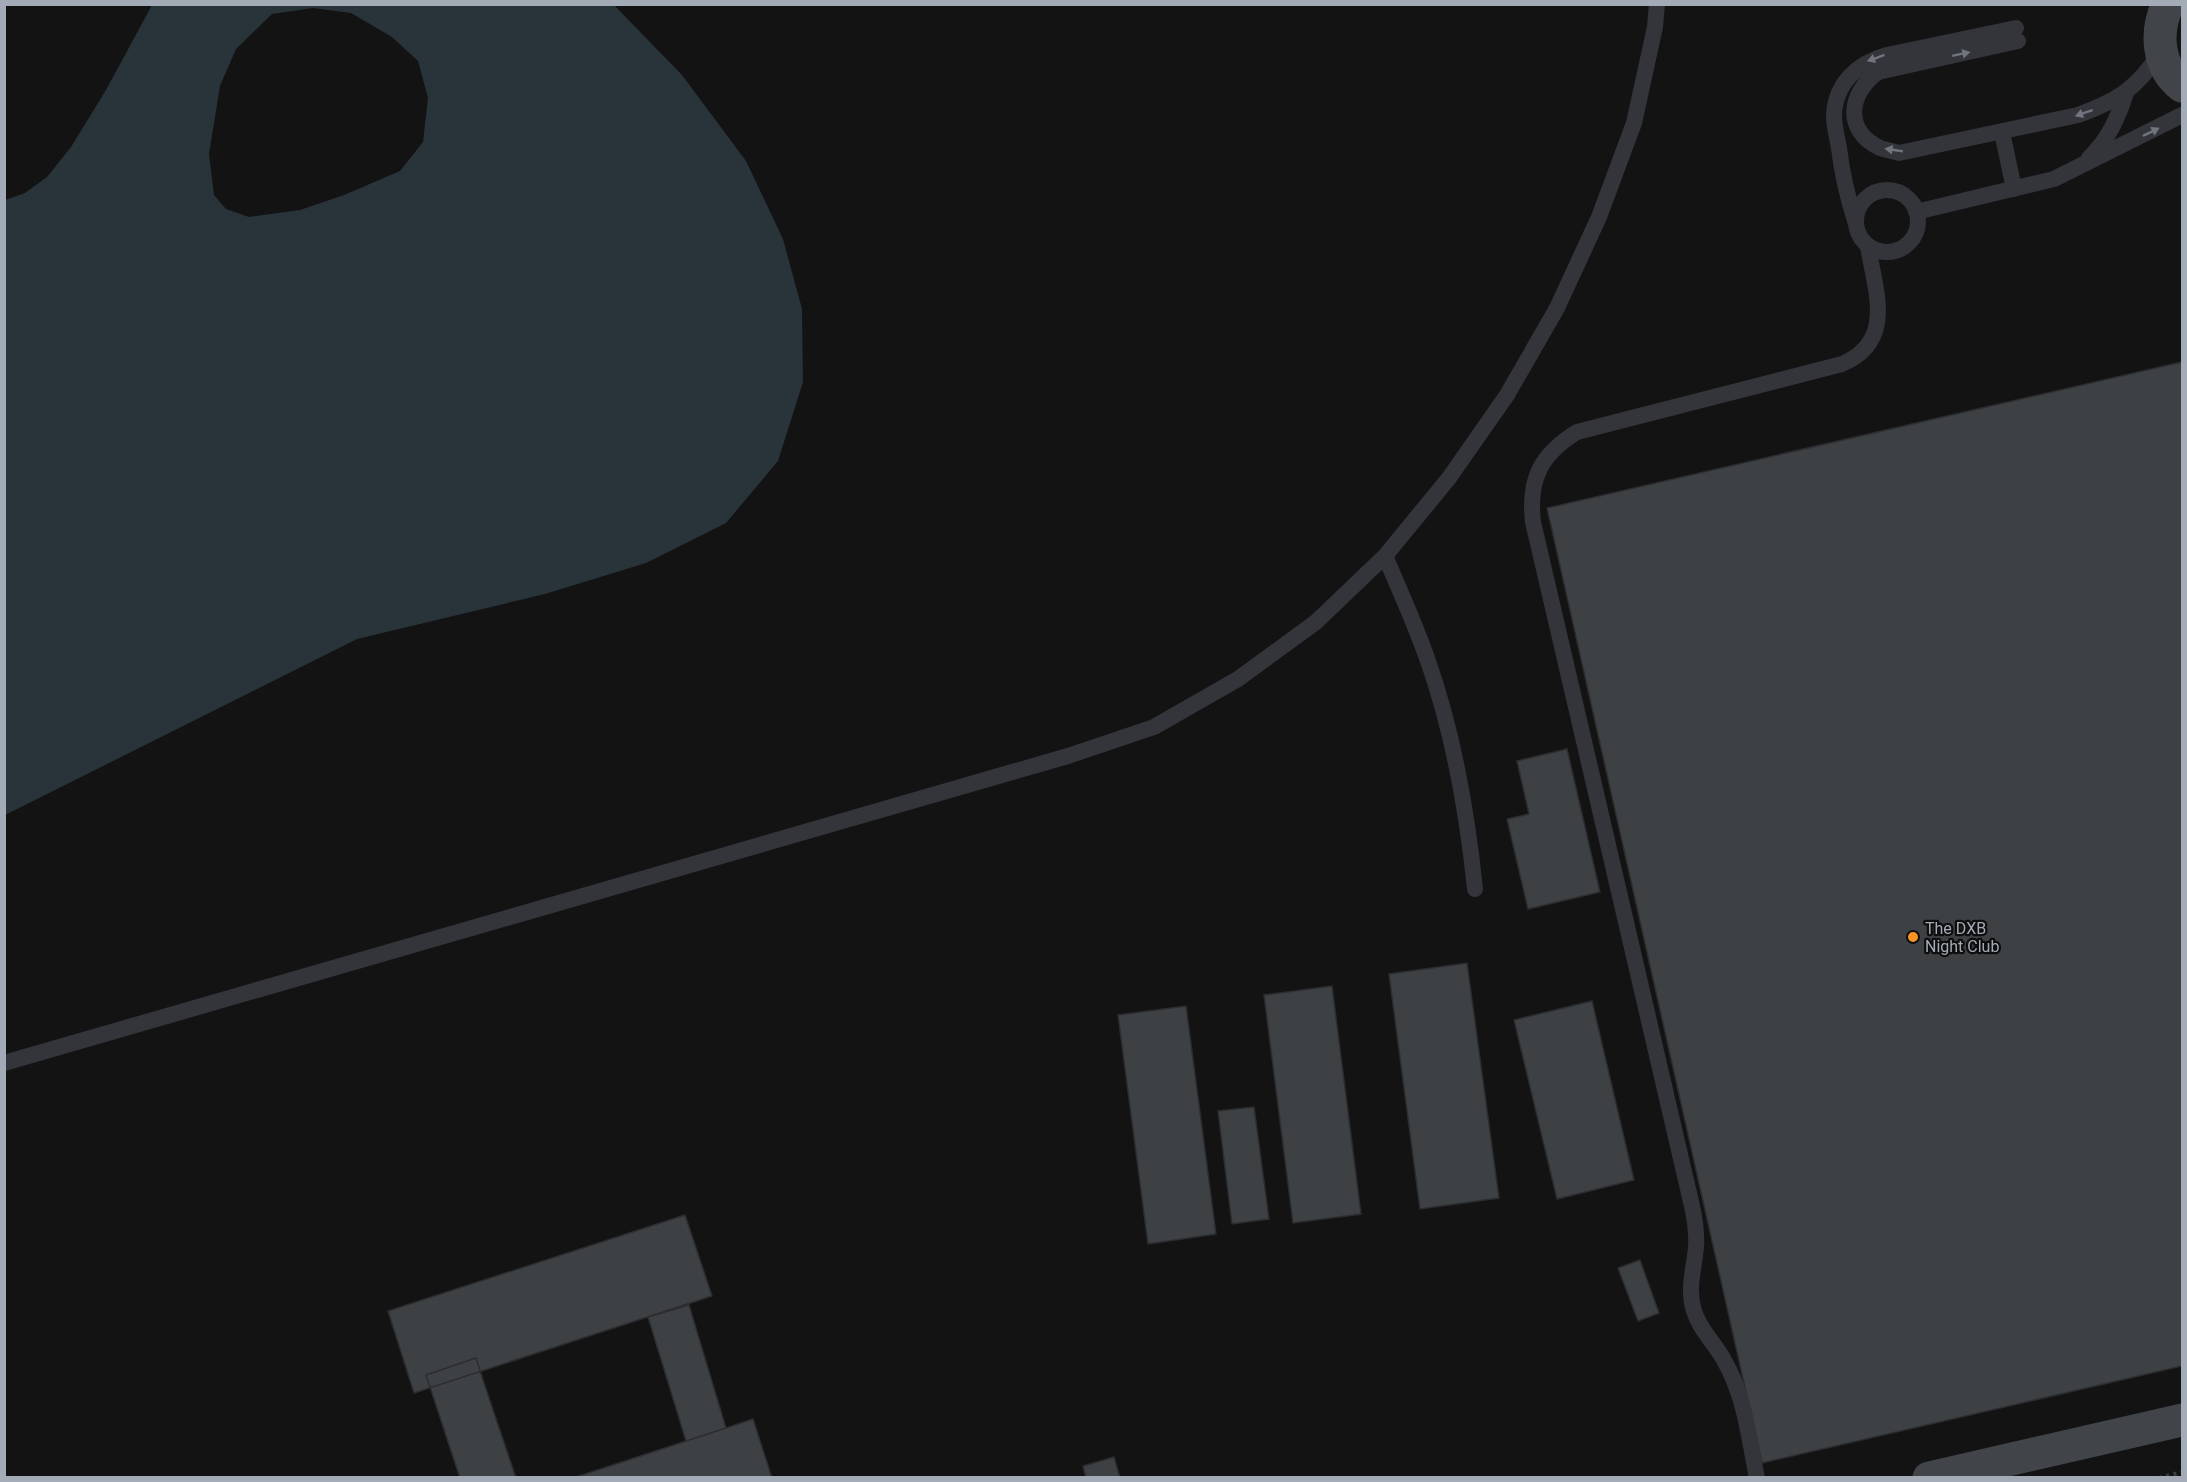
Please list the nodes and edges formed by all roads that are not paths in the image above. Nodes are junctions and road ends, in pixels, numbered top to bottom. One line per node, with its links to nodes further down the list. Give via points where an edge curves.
1 (1657, 4): 13 (lane, via 1634,123 1599,217 1557,308 1507,395 1449,478)
2 (2168, 4): 3 (street, via 2159,34)
3 (2161, 52): 4 (street); 5 (lane)
4 (2182, 86)
5 (2126, 93): 7 (lane, one-way to 7, via 2078,115); 8 (lane, via 2110,132)
6 (2182, 116): 8 (lane, one-way to 6)
7 (2002, 132): 9 (lane); 11 (lane, one-way to 11, via 1899,153 1881,148 1865,137 1854,107 1866,80 1878,72 2017,34 1870,60 1844,83 1834,116 1846,192)
8 (2082, 164): 9 (lane, via 2054,179)
9 (2014, 189): 10 (lane)
10 (1916, 212): 11 (lane, via 1905,196 1887,190 1864,200 1857,211); 12 (lane, via 1913,237 1904,247 1892,252)
11 (1856, 224): 12 (lane, via 1859,236)
12 (1868, 246): 17 (lane, via 1878,324 1866,350 1842,364 1577,432 1559,443 1545,459 1535,478 1531,500 1696,1226 1690,1296 1701,1327 1725,1361 1735,1384)
13 (1385, 556): 14 (lane, via 1428,661 1445,716 1469,830); 15 (lane, via 1316,622 1238,679 1154,727 1068,756)
14 (1475, 889)
15 (4, 1064)
16 (2182, 1420): 18 (street)
17 (1757, 1478)
18 (1929, 1478)

